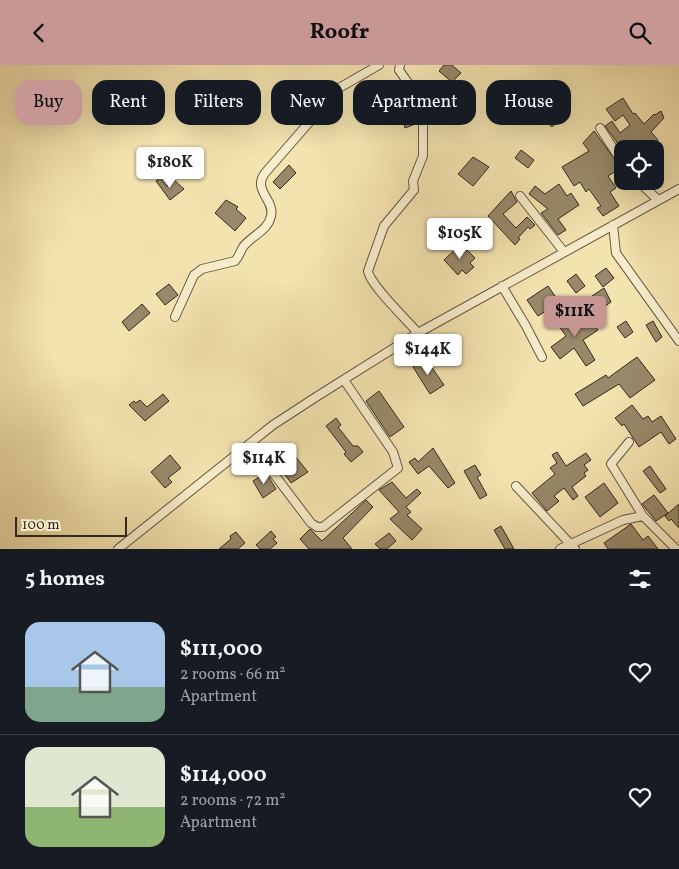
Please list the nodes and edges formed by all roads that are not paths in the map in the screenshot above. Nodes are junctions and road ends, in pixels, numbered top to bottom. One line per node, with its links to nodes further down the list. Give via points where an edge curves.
1 (379, 65): 12 (street, via 339,88 265,173 260,182 261,190 269,201 270,221 243,247 235,261 202,269 194,275)
2 (400, 65): 13 (street, via 399,70 423,103 422,156 413,181 414,190 384,226 368,271 376,289)
3 (600, 128): 4 (street)
4 (614, 150)
5 (679, 189): 8 (street)
6 (648, 190): 8 (street)
7 (520, 196): 10 (street)
8 (657, 199): 9 (street)
9 (613, 225): 10 (street); 14 (street, via 616,253)
10 (564, 252): 11 (street)
11 (502, 286): 13 (street); 15 (street)
12 (175, 317)
13 (418, 333): 16 (street)
14 (679, 341)
15 (542, 357)
16 (344, 379): 18 (street); 18 (street, via 394,452 398,467 323,527 311,523)
17 (629, 442): 20 (street, via 611,464)
18 (251, 444): 21 (street)
19 (516, 486): 22 (street)
20 (643, 516): 22 (street, via 623,520); 25 (street)
21 (128, 545): 23 (street)
22 (573, 546): 24 (street)
23 (118, 549)
24 (560, 549)
25 (676, 549)

